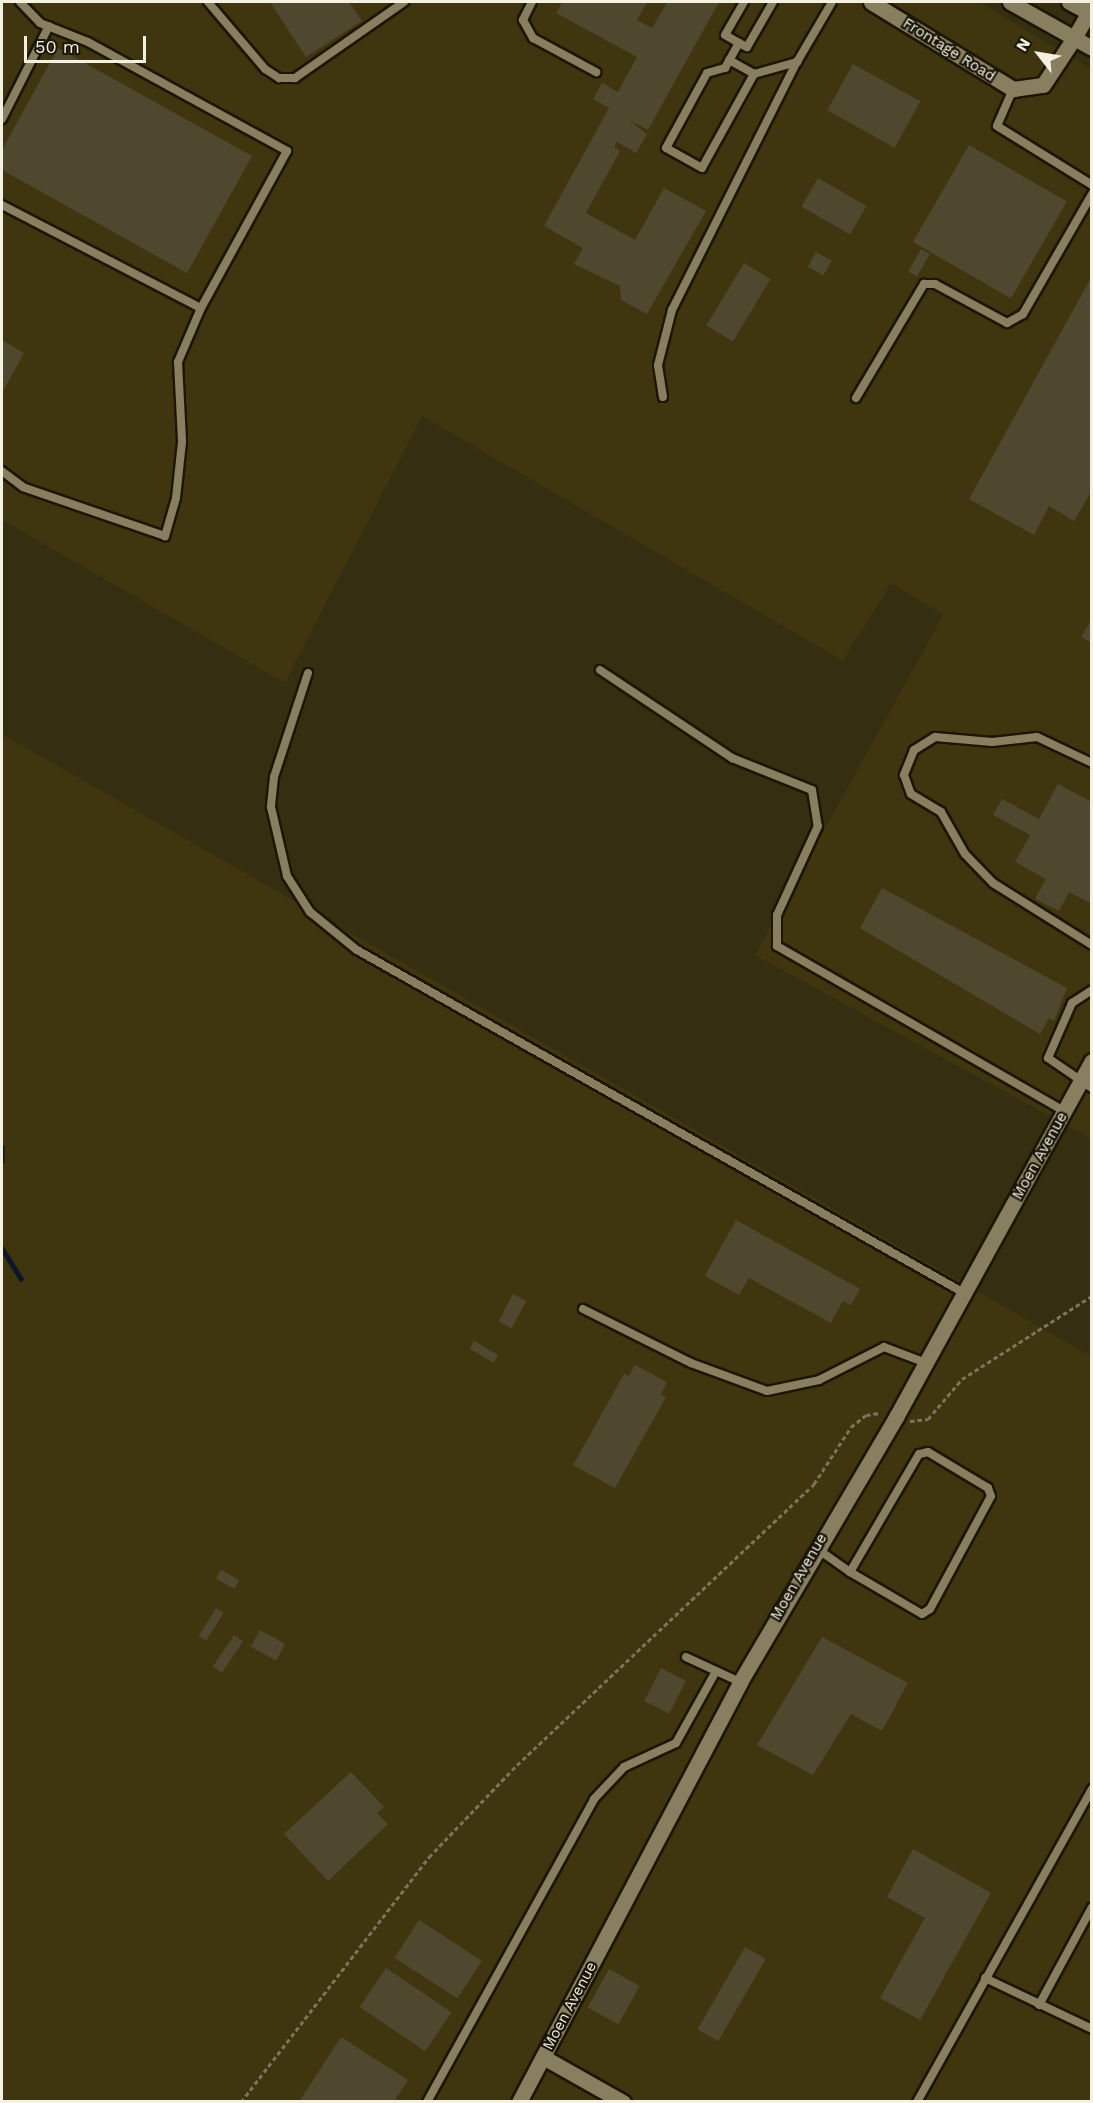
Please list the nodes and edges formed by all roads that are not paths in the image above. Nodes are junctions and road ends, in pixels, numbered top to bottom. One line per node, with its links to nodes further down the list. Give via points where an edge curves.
1 (20, 2): 12 (lane)
2 (208, 2): 3 (lane, via 265,69 279,78 295,78)
3 (404, 2)
4 (532, 2): 18 (lane, via 523,20 533,38)
5 (744, 2): 14 (lane, via 725,36)
6 (773, 2): 14 (lane, via 747,47)
7 (832, 2): 17 (lane)
8 (871, 2): 20 (street, Frontage Road)
9 (1010, 2): 13 (street)
10 (1069, 2): 11 (street)
11 (1090, 11): 13 (street, Frontage Road)
12 (49, 26): 21 (lane); 25 (lane, via 88,42 287,151)
13 (1074, 38): 15 (street); 20 (street, Frontage Road, via 1043,85)
14 (739, 43): 16 (lane)
15 (1092, 48)
16 (729, 60): 19 (lane); 19 (lane, via 725,68 707,73 666,148 702,168)
17 (797, 62): 19 (lane); 26 (lane, via 672,310 658,365)
18 (596, 72)
19 (754, 74)
20 (1013, 89): 22 (lane, via 997,126)
21 (2, 119)
22 (1092, 185)
23 (1092, 194): 27 (lane, via 1023,314 1007,323 935,284 924,284)
24 (2, 206): 25 (lane)
25 (201, 308): 28 (lane, via 178,362 182,442 176,498 165,536 23,487)
26 (663, 397)
27 (856, 398)
28 (2, 471)
29 (600, 670): 36 (lane, via 732,758 813,790 818,825 777,915 777,946)
30 (308, 673): 37 (lane, via 274,777 271,807 287,876 310,912 357,951)
31 (1092, 763): 32 (lane, via 1037,737 992,742 935,737 914,750 904,776 911,794 941,812 965,854 993,883)
32 (1092, 945)
33 (1092, 990): 35 (lane, via 1072,1003 1048,1058)
34 (1092, 1060): 35 (street, Moen Avenue)
35 (1086, 1085): 36 (street, Moen Avenue)
36 (1064, 1111): 37 (street, Moen Avenue)
37 (964, 1293): 39 (street, Moen Avenue)
38 (583, 1309): 39 (lane, via 691,1363 767,1391 819,1380 884,1347)
39 (926, 1363): 40 (street, Moen Avenue)
40 (815, 1547): 41 (lane); 44 (street, Moen Avenue)
41 (850, 1572): 41 (lane, via 922,1614 930,1609 991,1496 988,1488 928,1452 919,1454)
42 (686, 1657): 43 (lane)
43 (716, 1671): 44 (lane); 51 (lane, via 676,1743 624,1767 594,1799)
44 (740, 1682): 50 (street, Moen Avenue)
45 (1092, 1789): 47 (lane)
46 (1092, 1908): 48 (lane)
47 (985, 1978): 48 (lane); 54 (lane)
48 (1039, 2005): 49 (lane)
49 (1092, 2029)
50 (543, 2057): 52 (street, Moen Avenue); 53 (street)
51 (427, 2102)
52 (519, 2102)
53 (623, 2102)
54 (917, 2102)

